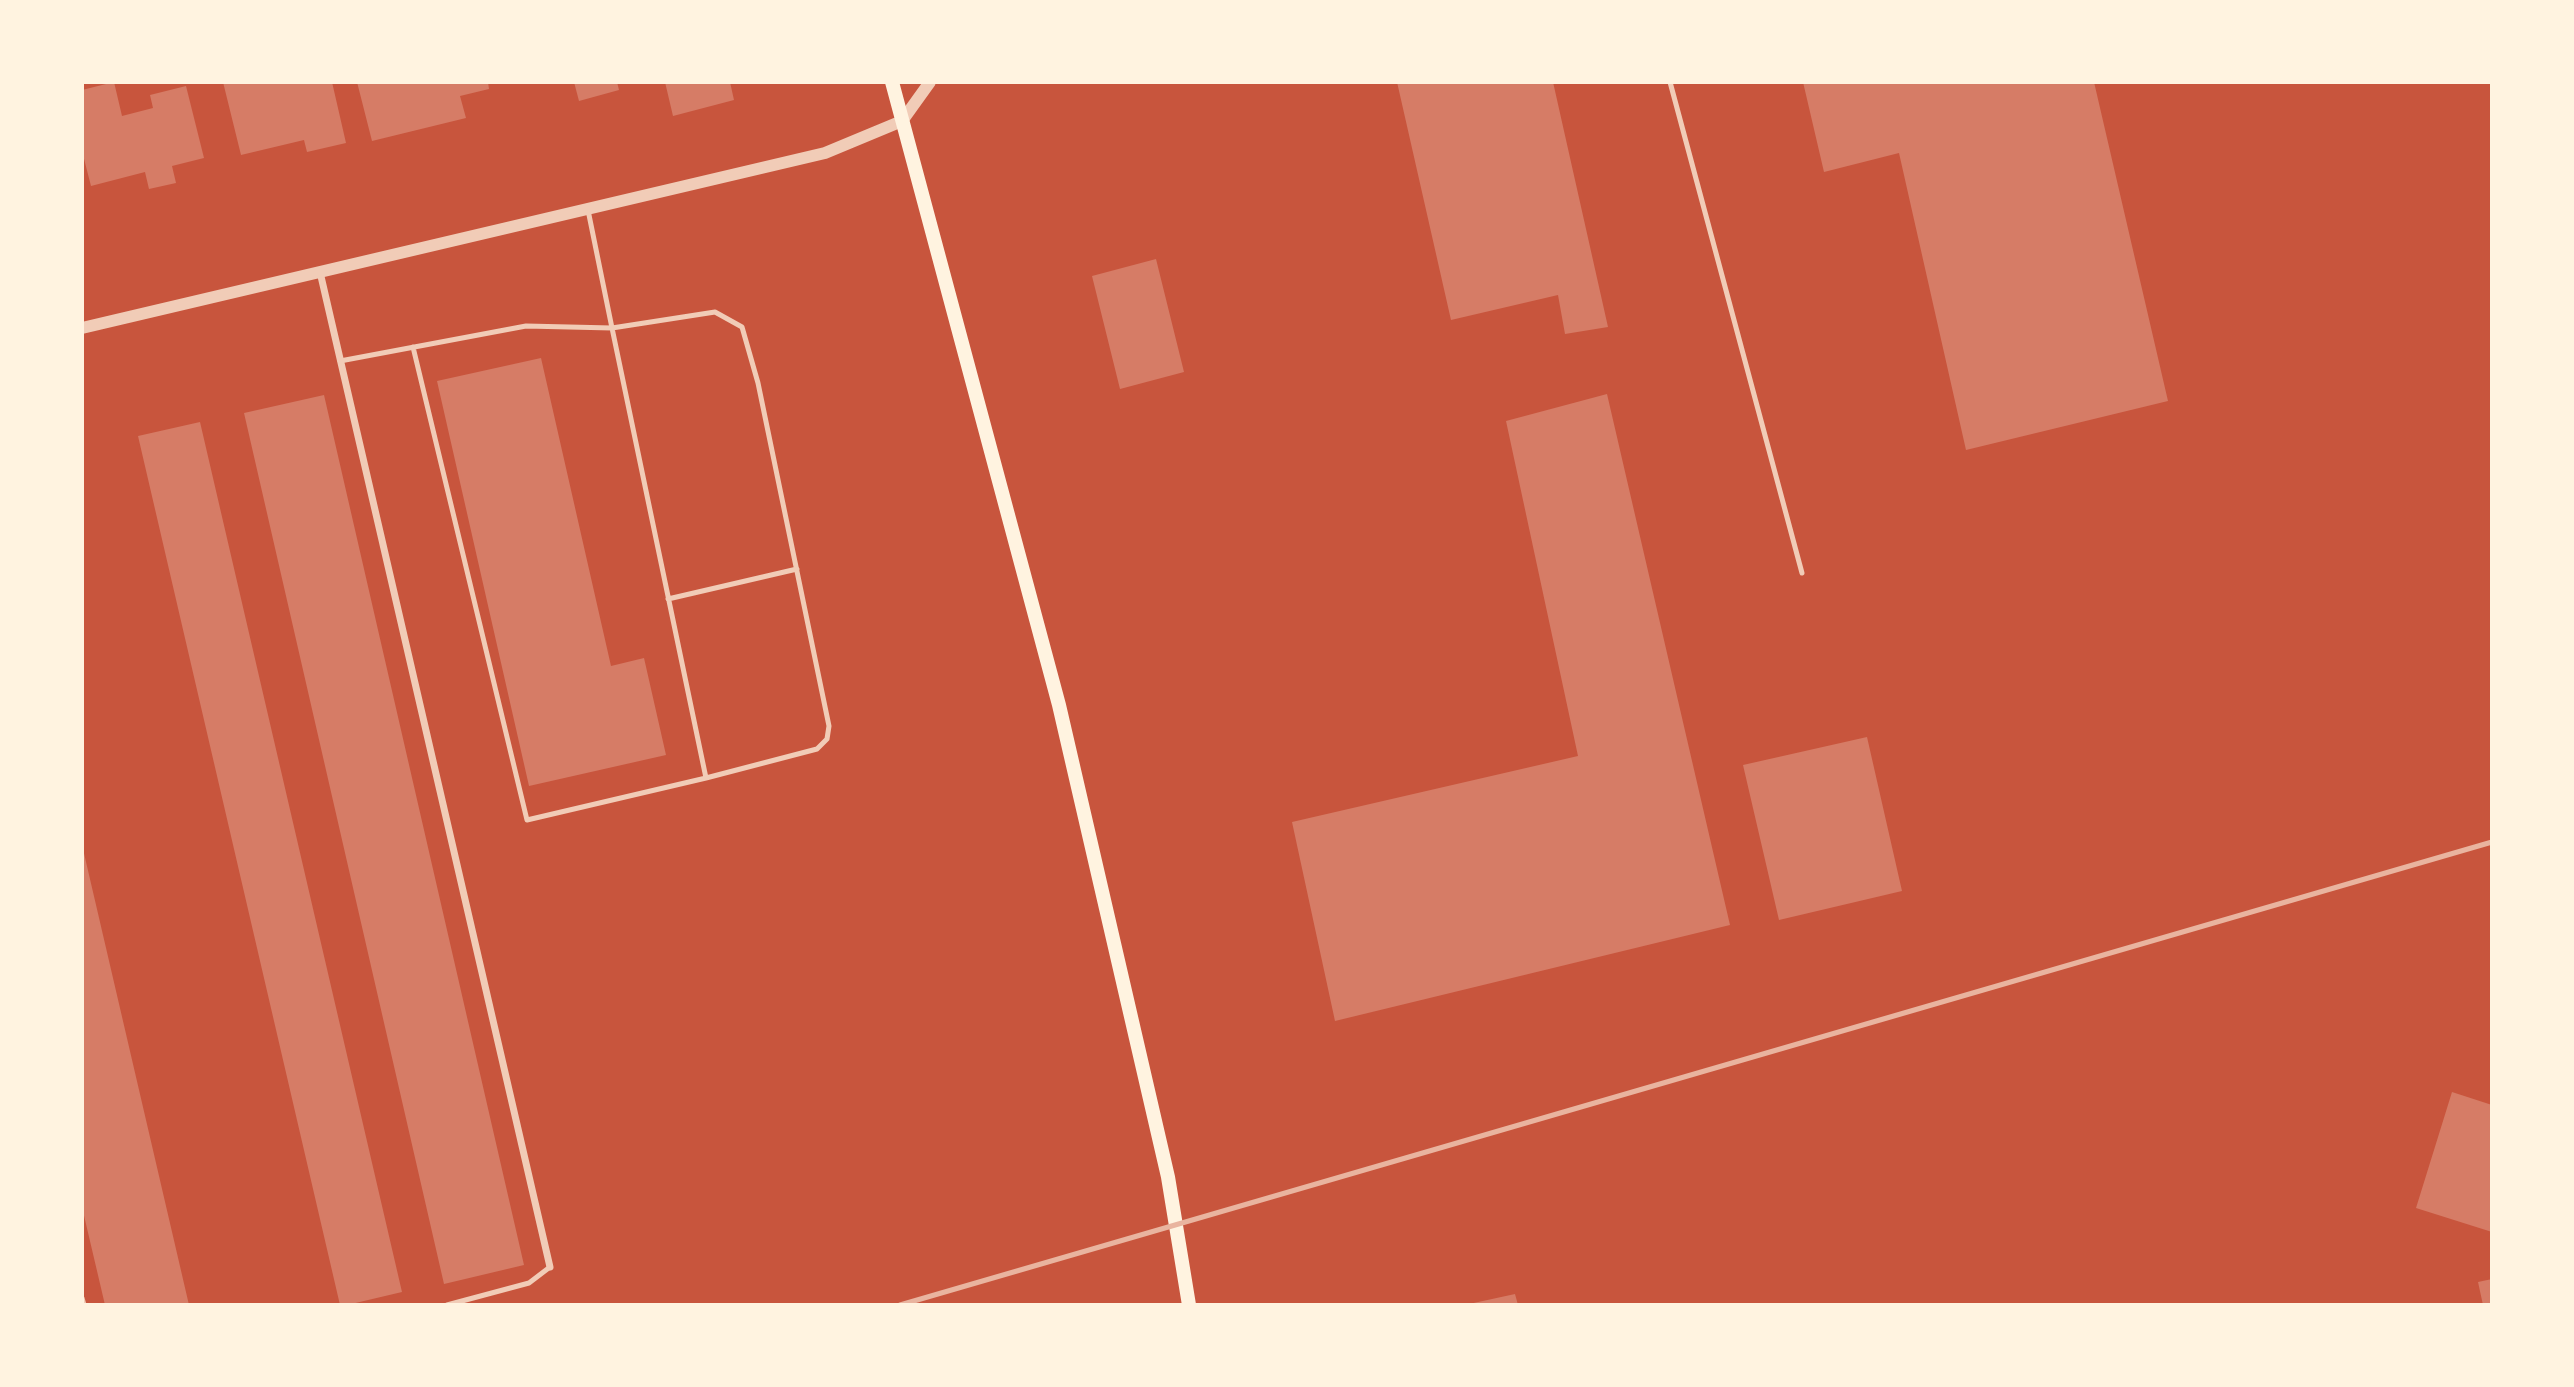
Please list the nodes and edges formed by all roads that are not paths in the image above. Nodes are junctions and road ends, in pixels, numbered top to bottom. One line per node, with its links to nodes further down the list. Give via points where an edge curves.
1 (892, 82): 4 (main road)
2 (930, 82): 4 (street)
3 (1670, 82): 12 (lane)
4 (902, 121): 5 (street, via 825,153); 19 (main road, via 1059,705 1168,1177)
5 (588, 209): 6 (street); 8 (lane)
6 (320, 272): 7 (street); 10 (street)
7 (82, 328)
8 (612, 328): 9 (lane, via 526,327); 11 (lane, via 715,312 742,327); 13 (lane)
9 (412, 347): 10 (lane); 14 (lane, via 527,820)
10 (340, 361): 15 (street)
11 (797, 569): 13 (lane); 14 (lane, via 829,726 827,739 817,749)
12 (1802, 573)
13 (668, 599): 14 (lane)
14 (706, 778)
15 (550, 1267): 18 (lane, via 529,1283)
16 (82, 1298): 17 (lane)
17 (84, 1305)
18 (447, 1305)
19 (1189, 1305)

